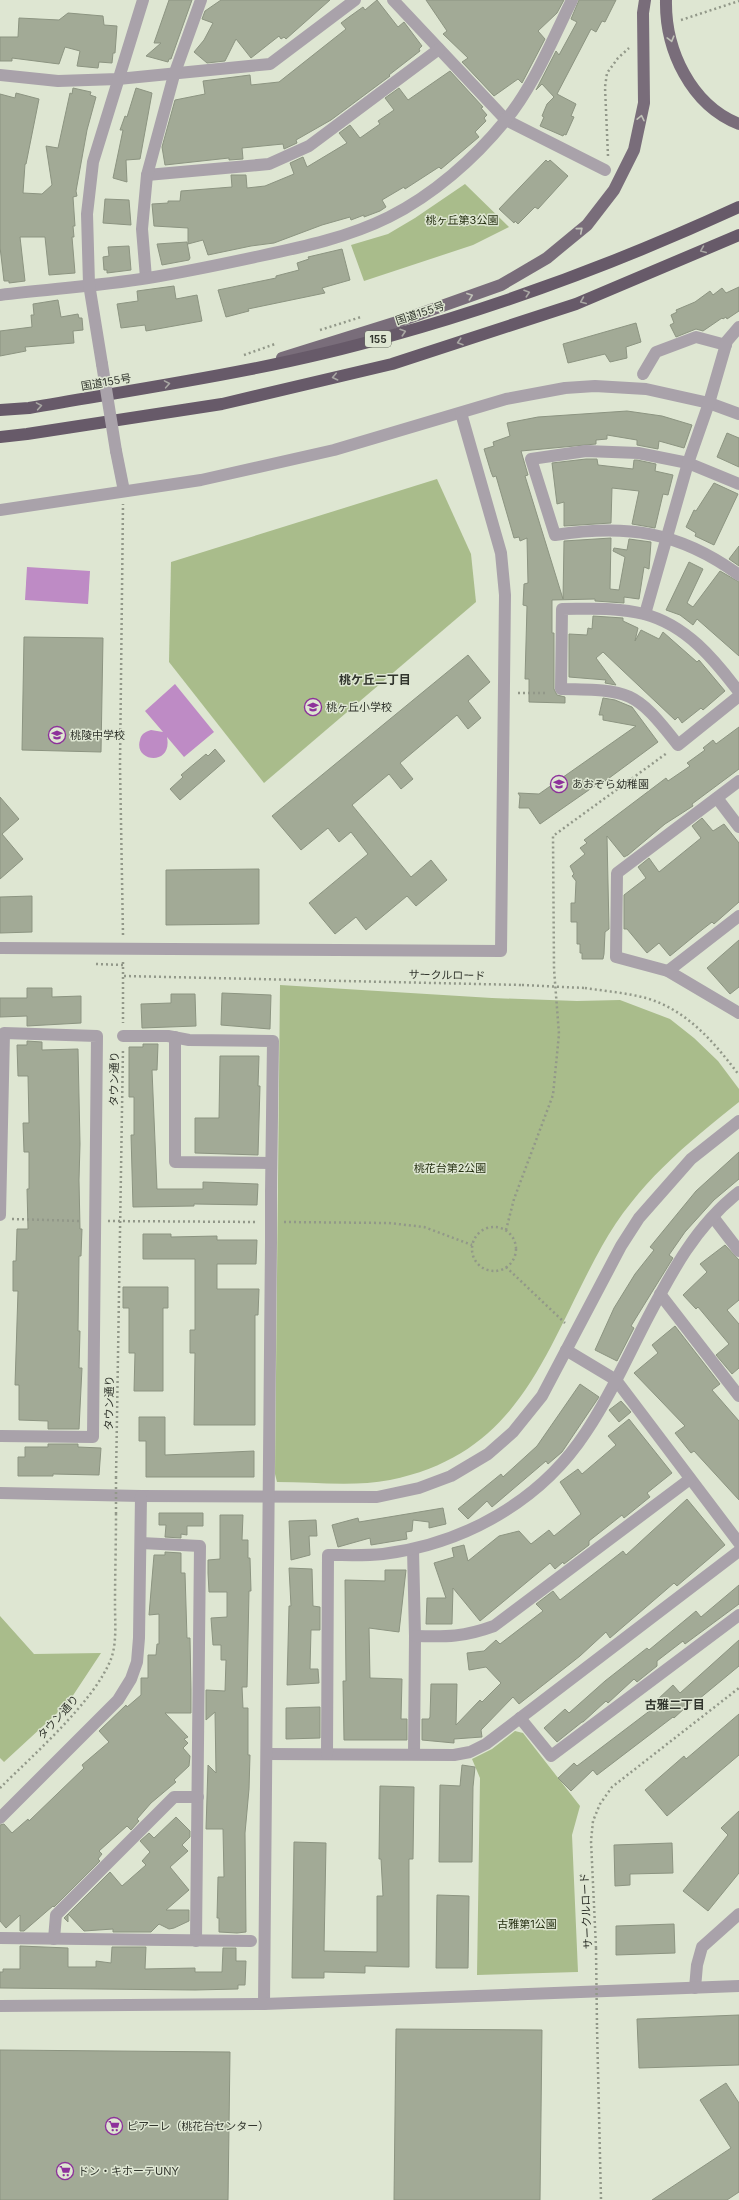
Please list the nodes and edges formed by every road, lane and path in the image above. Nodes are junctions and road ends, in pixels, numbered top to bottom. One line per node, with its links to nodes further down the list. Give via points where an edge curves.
1 (143, 0): 14 (street)
2 (201, 0): 13 (street)
3 (355, 0): 13 (street, via 270,64)
4 (393, 0): 11 (street)
5 (572, 0): 15 (street, via 531,81)
6 (645, 0): 30 (main road, one-way to 6, via 397,322 501,285 547,258 586,225 614,190 634,150 644,103)
7 (666, 0): 16 (main road, one-way to 16, via 669,35 688,81 705,102 727,119)
8 (739, 0): 9 (path)
9 (677, 22)
10 (632, 45): 17 (path, via 607,72 605,87 609,152)
11 (439, 49): 15 (street); 18 (street, via 309,146 269,164)
12 (0, 75): 14 (street, via 58,81)
13 (174, 75): 14 (street); 18 (street)
14 (118, 79): 22 (street, via 93,162 87,214)
15 (506, 120): 17 (street); 21 (street, via 468,161 431,191 389,217 347,234 303,247)
16 (739, 124)
17 (605, 170)
18 (147, 175): 21 (street, via 142,229)
19 (739, 207): 30 (highway, 国道155号 / 155, one-way to 19, via 390,336 561,282 667,240)
20 (739, 235): 36 (highway, 155, one-way to 36, via 576,304 392,364 222,404)
21 (146, 278): 22 (street)
22 (89, 284): 23 (street); 39 (street, bridge)
23 (0, 295)
24 (368, 315): 26 (path)
25 (739, 327): 28 (street, via 727,340)
26 (317, 331)
27 (279, 343): 29 (path)
28 (726, 345): 31 (street, via 696,337 656,352); 32 (street)
29 (241, 356)
30 (233, 373): 33 (highway, 国道155号 / 155, one-way to 30, via 28,408)
31 (643, 374)
32 (709, 403): 34 (street, via 646,390 595,386 536,392); 35 (street); 37 (street)
33 (0, 410)
34 (461, 413): 39 (street, via 326,451 201,480); 46 (street, via 502,553 505,595)
35 (739, 414)
36 (0, 437)
37 (688, 463): 38 (street); 41 (street); 41 (street, via 638,454 586,451 532,459 555,535 592,529 631,530)
38 (739, 484)
39 (124, 491): 40 (street); 54 (path, via 120,766)
40 (0, 510)
41 (667, 538): 42 (street, via 708,554); 43 (street)
42 (739, 575)
43 (645, 614): 44 (street, via 613,609 562,609); 45 (street, via 672,626 697,642)
44 (561, 689): 46 (path, via 552,692); 48 (street, via 625,693 642,703)
45 (739, 692)
46 (504, 693): 54 (street, via 501,951)
47 (739, 696): 48 (street)
48 (678, 745): 70 (path, via 553,836 554,969 559,1034 553,1095 514,1199)
49 (739, 780): 50 (street)
50 (717, 798): 51 (street); 55 (street, via 617,873 616,957)
51 (739, 827)
52 (739, 916): 55 (street)
53 (0, 948): 54 (street)
54 (123, 949)
55 (668, 971): 57 (street)
56 (124, 976): 58 (path, タウン通り); 60 (path, サークルロード, bridge, via 585,988 645,998 686,1016)
57 (739, 1013)
58 (123, 1036): 59 (street); 67 (path, タウン通り)
59 (175, 1037): 62 (street, via 189,1040 273,1041); 62 (street, via 175,1162)
60 (739, 1075)
61 (739, 1120): 75 (street, via 691,1159 639,1218)
62 (271, 1163): 83 (street, bridge)
63 (739, 1192): 65 (street)
64 (4, 1217): 66 (path); 66 (street, via 4,1034 98,1036)
65 (713, 1217): 72 (street); 74 (street, via 693,1239)
66 (96, 1221): 67 (path); 79 (street, via 93,1437)
67 (120, 1221): 68 (path); 95 (path, タウン通り, bridge, via 115,1637 112,1658 104,1675 80,1706)
68 (261, 1222)
69 (281, 1222): 71 (path, via 389,1223 424,1227)
70 (506, 1230): 71 (path, via 498,1227 485,1229 475,1237); 73 (path, via 516,1244 516,1252)
71 (472, 1245): 73 (path, via 473,1255 478,1264 486,1270 497,1271)
72 (739, 1251)
73 (506, 1267): 75 (path, via 566,1324)
74 (660, 1294): 77 (street); 78 (street)
75 (576, 1330): 76 (street)
76 (566, 1350): 77 (street); 83 (street, via 542,1396 513,1432 488,1454 450,1476 419,1488 377,1497)
77 (616, 1380): 80 (street); 86 (street, via 587,1432 544,1482 489,1521 458,1535)
78 (739, 1396)
79 (0, 1436)
80 (690, 1479): 85 (street); 89 (street, via 494,1626 471,1635)
81 (0, 1493): 82 (street)
82 (141, 1496): 83 (street); 84 (street)
83 (267, 1497): 92 (street)
84 (141, 1543): 96 (street, via 200,1546); 97 (street, via 139,1638 137,1662 131,1678 118,1700)
85 (739, 1543)
86 (413, 1549): 89 (street); 93 (street, via 381,1554 328,1555)
87 (739, 1551): 91 (street)
88 (739, 1615): 91 (street, via 551,1756)
89 (415, 1636): 94 (street)
90 (739, 1688): 107 (path, サークルロード, bridge, via 612,1787 600,1804 593,1821 591,1841 596,1948)
91 (520, 1718): 94 (street, via 486,1744 470,1752 454,1755)
92 (266, 1754): 93 (street); 105 (street)
93 (327, 1754): 94 (street)
94 (414, 1754)
95 (0, 1788)
96 (198, 1797): 100 (street, via 174,1797 56,1915); 101 (street)
97 (0, 1818)
98 (739, 1914): 104 (street, via 702,1947)
99 (0, 1938): 100 (street)
100 (54, 1939): 101 (street)
101 (196, 1941): 102 (street)
102 (251, 1942)
103 (739, 1986): 104 (street)
104 (695, 1988): 105 (street)
105 (264, 2004): 106 (street)
106 (0, 2006)
107 (601, 2200)

